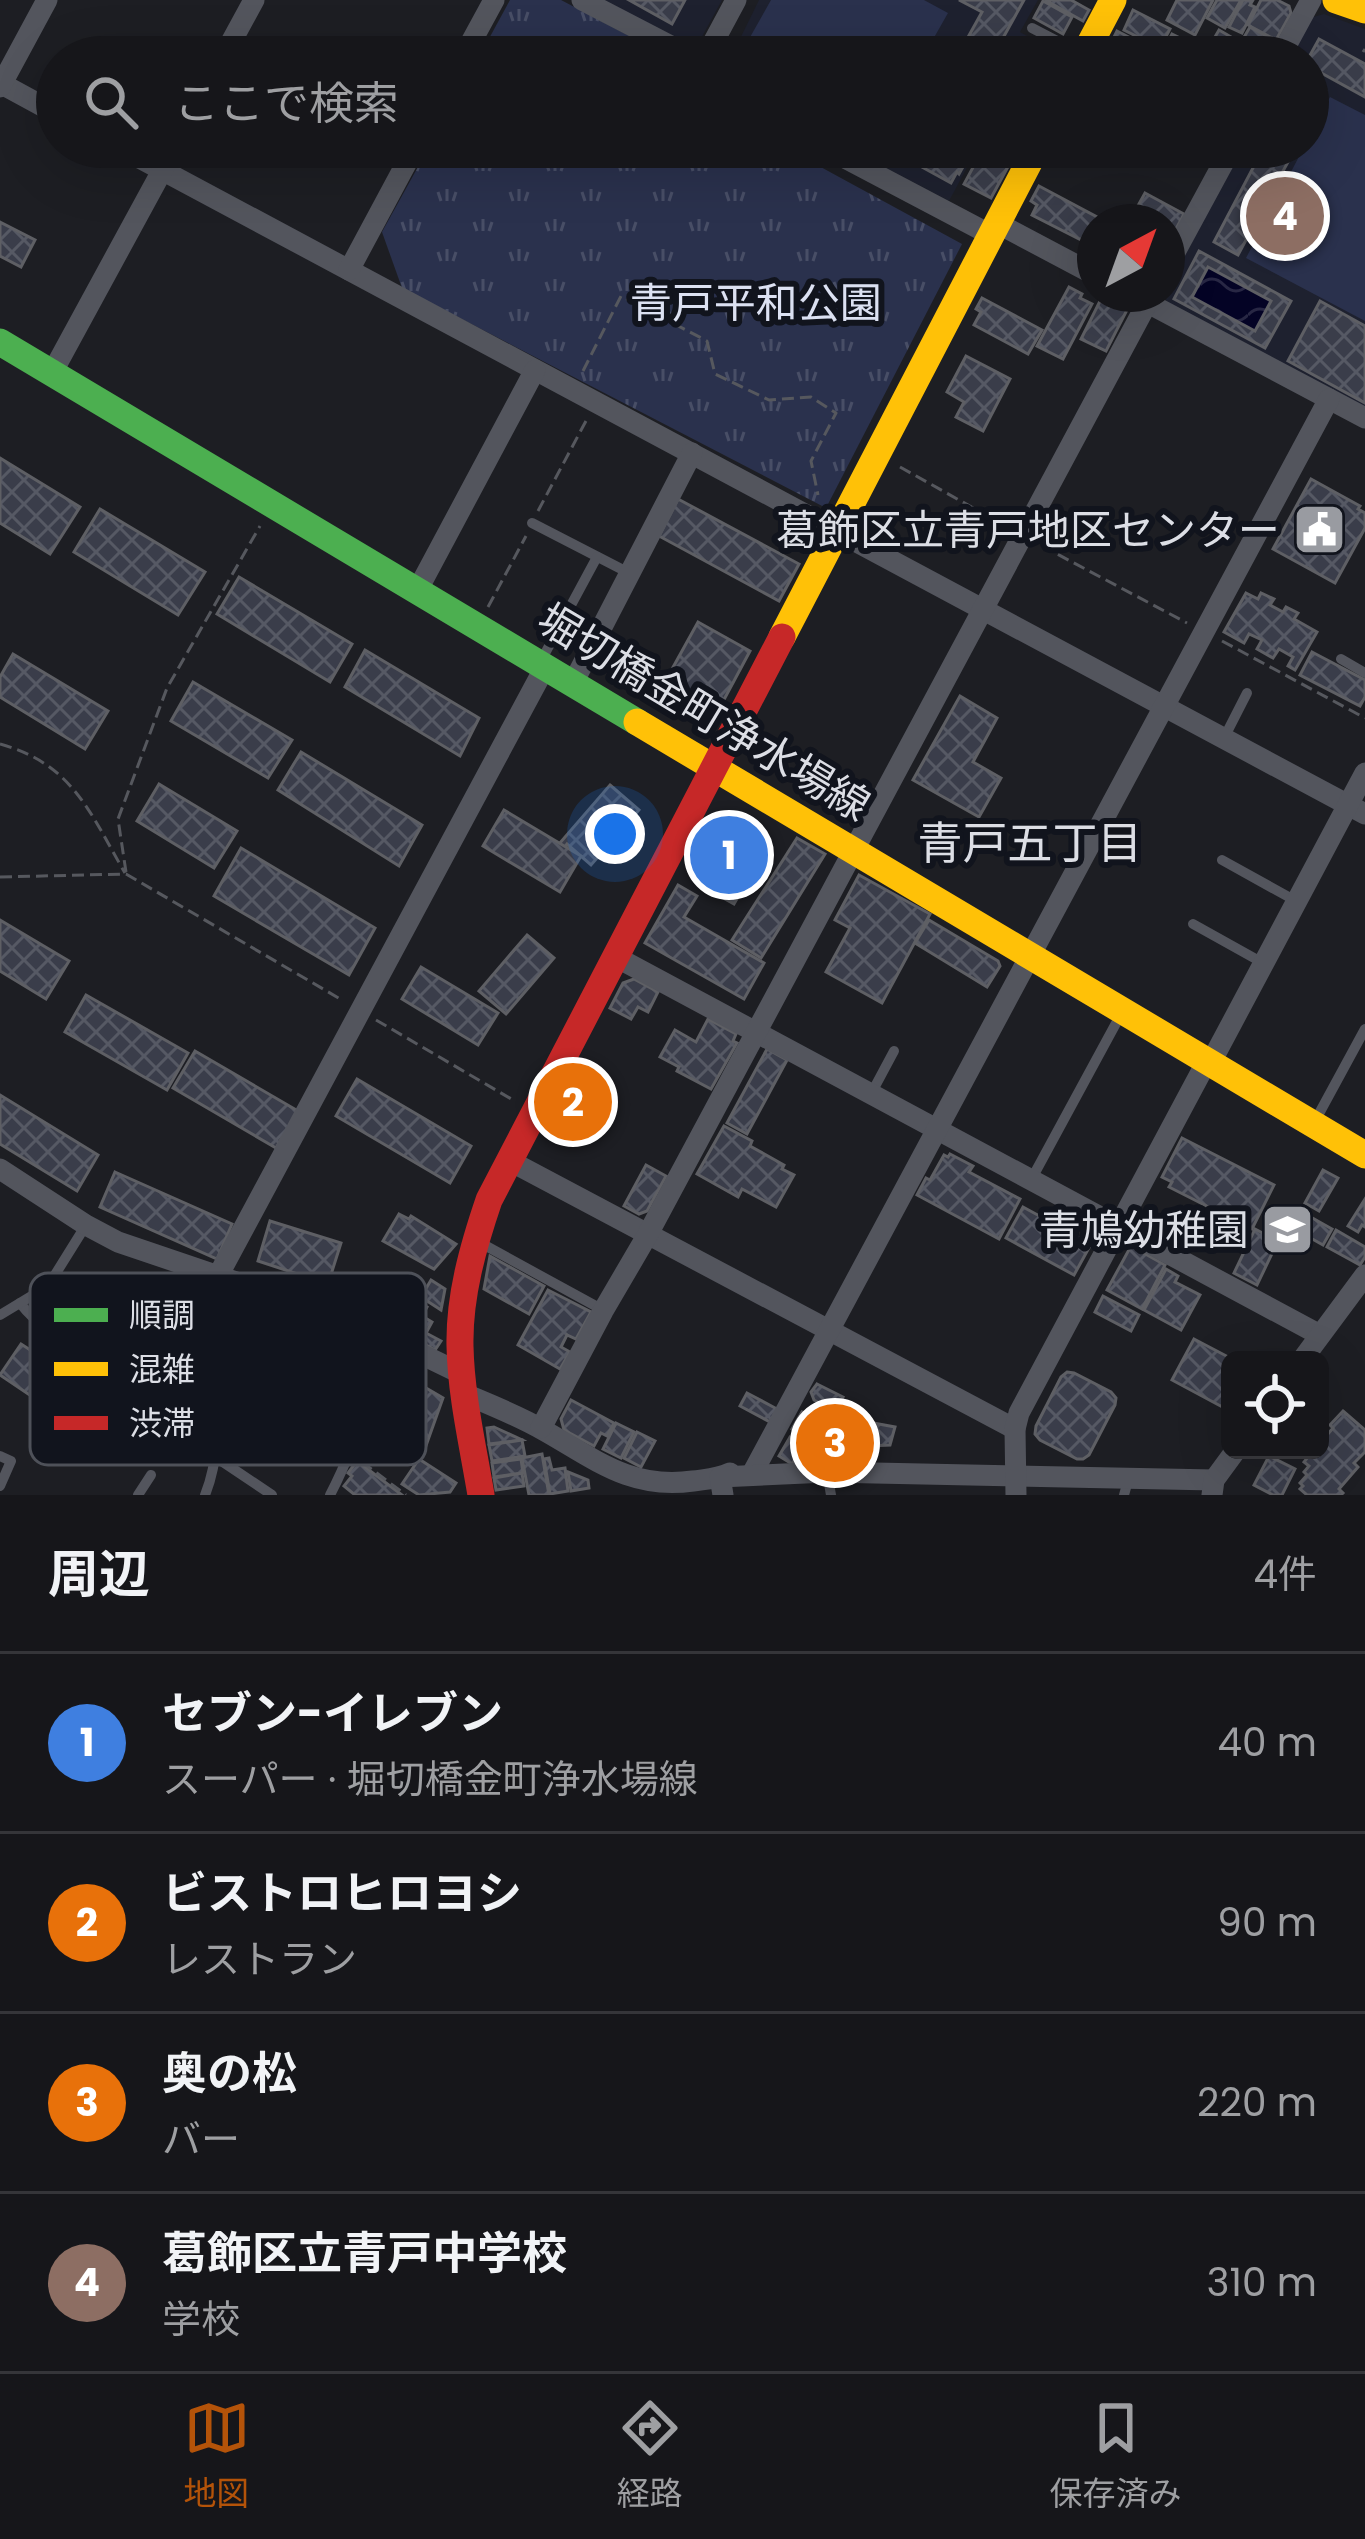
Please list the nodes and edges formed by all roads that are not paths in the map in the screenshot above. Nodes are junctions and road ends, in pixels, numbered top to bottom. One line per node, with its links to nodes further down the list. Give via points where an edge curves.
1 (47, 0): 18 (street)
2 (254, 0): 11 (street)
3 (494, 0): 12 (street)
4 (583, 0): 13 (street)
5 (736, 0): 14 (street)
6 (1113, 0): 16 (street)
7 (1310, 0): 17 (street)
8 (1336, 0): 9 (street)
9 (1365, 10)
10 (1032, 28): 15 (lane)
11 (234, 36)
12 (474, 36)
13 (652, 36)
14 (717, 36)
15 (1047, 36)
16 (1095, 36)
17 (1291, 36)
18 (1, 84): 19 (street)
19 (36, 103)
20 (156, 168): 26 (street)
21 (164, 168): 26 (street)
22 (404, 168): 30 (street)
23 (868, 168): 27 (street)
24 (1026, 168): 27 (street)
25 (1221, 168): 28 (street)
26 (162, 171): 30 (street); 35 (street)
27 (994, 229): 29 (street); 40 (street)
28 (1185, 234)
29 (1077, 267)
30 (349, 270): 34 (street)
31 (1136, 312): 44 (street)
32 (1171, 312): 36 (street)
33 (0, 342): 35 (street, 堀切橋金町浄水場線)
34 (536, 370): 38 (street); 43 (street)
35 (52, 374): 43 (street, 堀切橋金町浄水場線)
36 (1329, 398): 37 (street); 50 (street)
37 (1365, 418)
38 (692, 453): 40 (street); 42 (street)
39 (532, 523): 41 (lane)
40 (837, 530): 44 (street); 52 (street)
41 (597, 557): 42 (lane); 46 (lane)
42 (631, 574): 48 (street)
43 (417, 591): 46 (street, 堀切橋金町浄水場線)
44 (982, 609): 50 (street); 55 (street)
45 (1341, 659): 47 (lane)
46 (542, 665): 48 (street, 堀切橋金町浄水場線); 80 (street)
47 (1365, 673)
48 (573, 683): 52 (street, 堀切橋金町浄水場線)
49 (1247, 693): 51 (lane)
50 (1165, 707): 51 (street); 59 (street)
51 (1224, 739): 54 (street)
52 (716, 767): 55 (street, 堀切橋金町浄水場線); 60 (street)
53 (1365, 773): 54 (street)
54 (1356, 809): 57 (street)
55 (854, 850): 59 (street, 堀切橋金町浄水場線); 64 (street)
56 (1222, 860): 57 (lane)
57 (1296, 901): 61 (street)
58 (1193, 924): 61 (lane)
59 (1031, 956): 62 (street, 堀切橋金町浄水場線); 69 (street)
60 (616, 957): 64 (street); 71 (street)
61 (1264, 964): 66 (street)
62 (1123, 1011): 66 (street, 堀切橋金町浄水場線); 73 (lane)
63 (1365, 1029): 68 (lane)
64 (756, 1032): 67 (street); 76 (street)
65 (894, 1051): 67 (lane)
66 (1209, 1062): 68 (street, 堀切橋金町浄水場線); 75 (street)
67 (871, 1094): 69 (street)
68 (1314, 1124): 70 (street, 堀切橋金町浄水場線)
69 (939, 1131): 73 (street); 87 (street)
70 (1365, 1155)
71 (510, 1161): 76 (street); 77 (street)
72 (0, 1169): 74 (street)
73 (1031, 1180): 75 (street)
74 (86, 1225): 78 (lane); 79 (street)
75 (1119, 1227): 88 (street); 93 (street)
76 (648, 1234): 84 (street); 87 (street)
77 (475, 1239): 84 (lane); 91 (street, via 463,1301)
78 (56, 1273)
79 (209, 1273)
80 (220, 1273)
81 (1365, 1275): 88 (street)
82 (30, 1297): 83 (lane)
83 (20, 1303): 85 (lane); 86 (lane)
84 (603, 1311): 92 (street)
85 (30, 1313)
86 (0, 1316)
87 (830, 1332): 93 (street); 99 (street)
88 (1320, 1335): 89 (street)
89 (1308, 1351)
90 (426, 1361): 91 (street)
91 (463, 1383): 92 (street); 108 (street)
92 (541, 1428): 105 (street, via 634,1479)
93 (1015, 1429): 103 (street)
94 (0, 1456): 104 (lane, via 11,1461)
95 (1231, 1459): 107 (street)
96 (215, 1465): 110 (lane)
97 (227, 1465): 111 (lane)
98 (345, 1465): 112 (lane)
99 (757, 1467): 101 (street); 105 (street)
100 (151, 1475): 109 (lane)
101 (829, 1484): 102 (street)
102 (878, 1484): 103 (street)
103 (1016, 1485): 106 (street)
104 (0, 1486)
105 (722, 1486)
106 (1126, 1486): 107 (street)
107 (1213, 1488)
108 (478, 1494)
109 (138, 1495)
110 (205, 1495)
111 (272, 1495)
112 (330, 1495)

